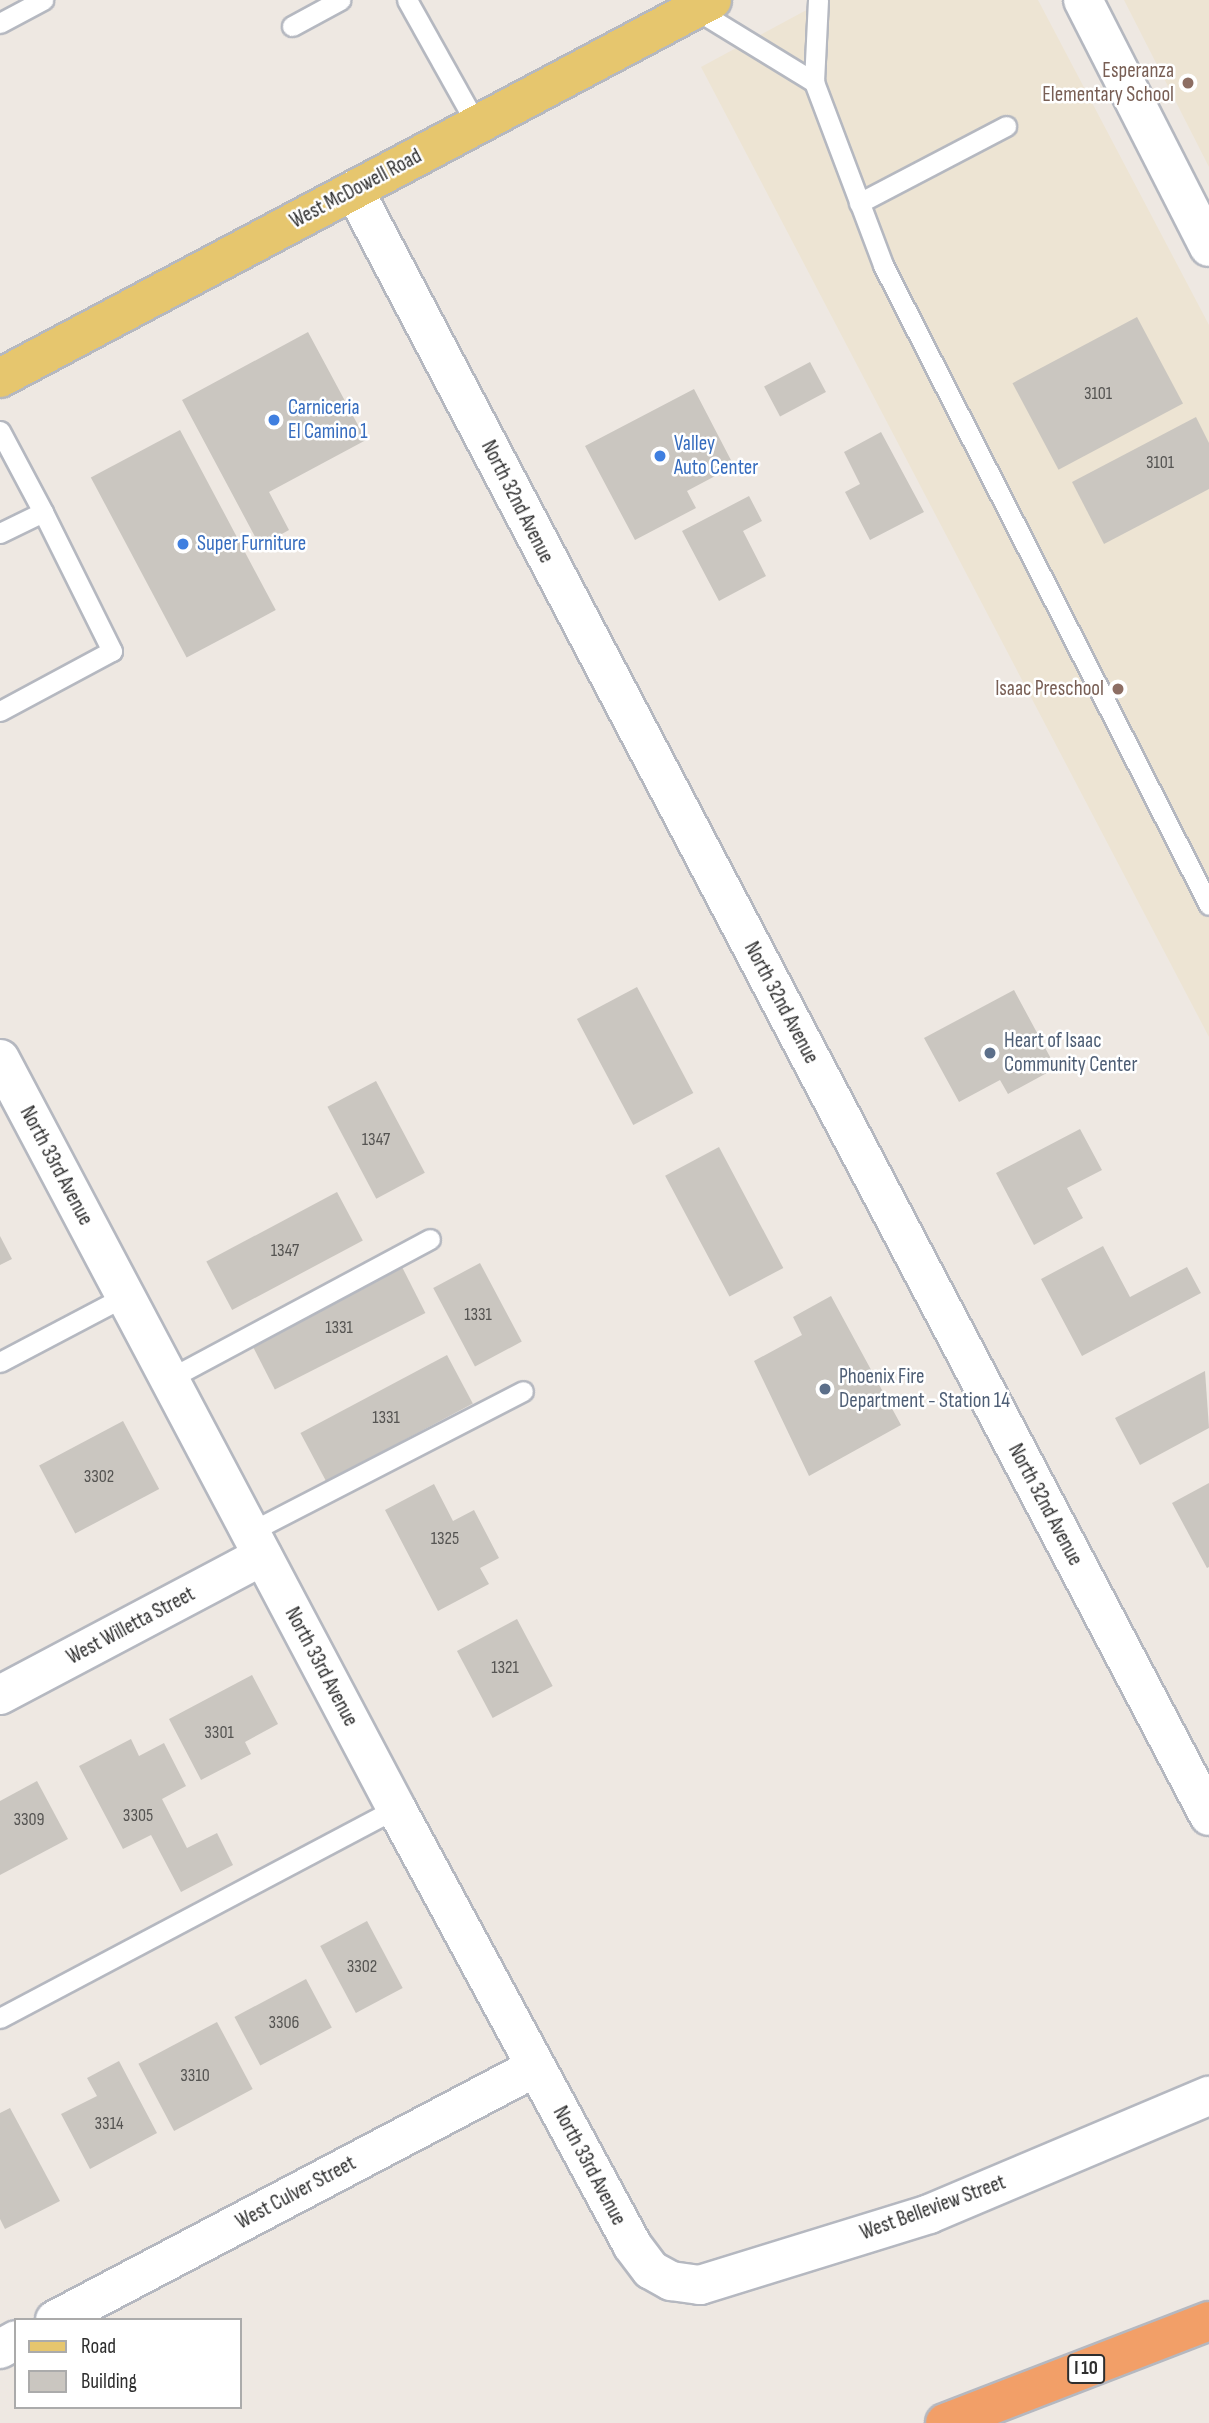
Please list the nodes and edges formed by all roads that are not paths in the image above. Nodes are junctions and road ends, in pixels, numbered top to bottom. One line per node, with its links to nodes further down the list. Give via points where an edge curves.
1 (43, 0): 7 (lane)
2 (340, 0): 8 (lane)
3 (407, 0): 10 (lane)
4 (818, 0): 9 (lane)
5 (1083, 0): 14 (street)
6 (703, 5): 9 (lane); 10 (main road, West McDowell Road)
7 (0, 23)
8 (292, 26)
9 (814, 82): 13 (lane)
10 (477, 125): 12 (main road, West McDowell Road)
11 (1006, 126): 13 (lane)
12 (354, 190): 15 (main road, West McDowell Road); 30 (street, North 32nd Avenue)
13 (859, 203): 20 (lane, via 883,265)
14 (1209, 247)
15 (0, 379)
16 (0, 431): 17 (lane)
17 (43, 512): 18 (lane); 19 (lane, via 112,652)
18 (0, 533)
19 (0, 711)
20 (1209, 905)
21 (0, 1059): 23 (street, North 33rd Avenue)
22 (430, 1239): 25 (lane)
23 (125, 1296): 24 (lane); 25 (street, North 33rd Avenue)
24 (0, 1362)
25 (169, 1379): 27 (street, North 33rd Avenue)
26 (523, 1391): 27 (lane)
27 (256, 1544): 28 (street, West Willetta Street); 29 (street, North 33rd Avenue)
28 (0, 1695)
29 (396, 1808): 31 (lane); 32 (street, North 33rd Avenue)
30 (1209, 1816)
31 (0, 2018)
32 (536, 2067): 34 (street, North 33rd Avenue, via 632,2245); 35 (street, West Culver Street)
33 (1209, 2096): 34 (street, West Belleview Street, via 929,2214 700,2285 671,2281)
34 (651, 2270)
35 (59, 2318)
36 (1209, 2321): 37 (highway, I 10)
37 (948, 2421)

